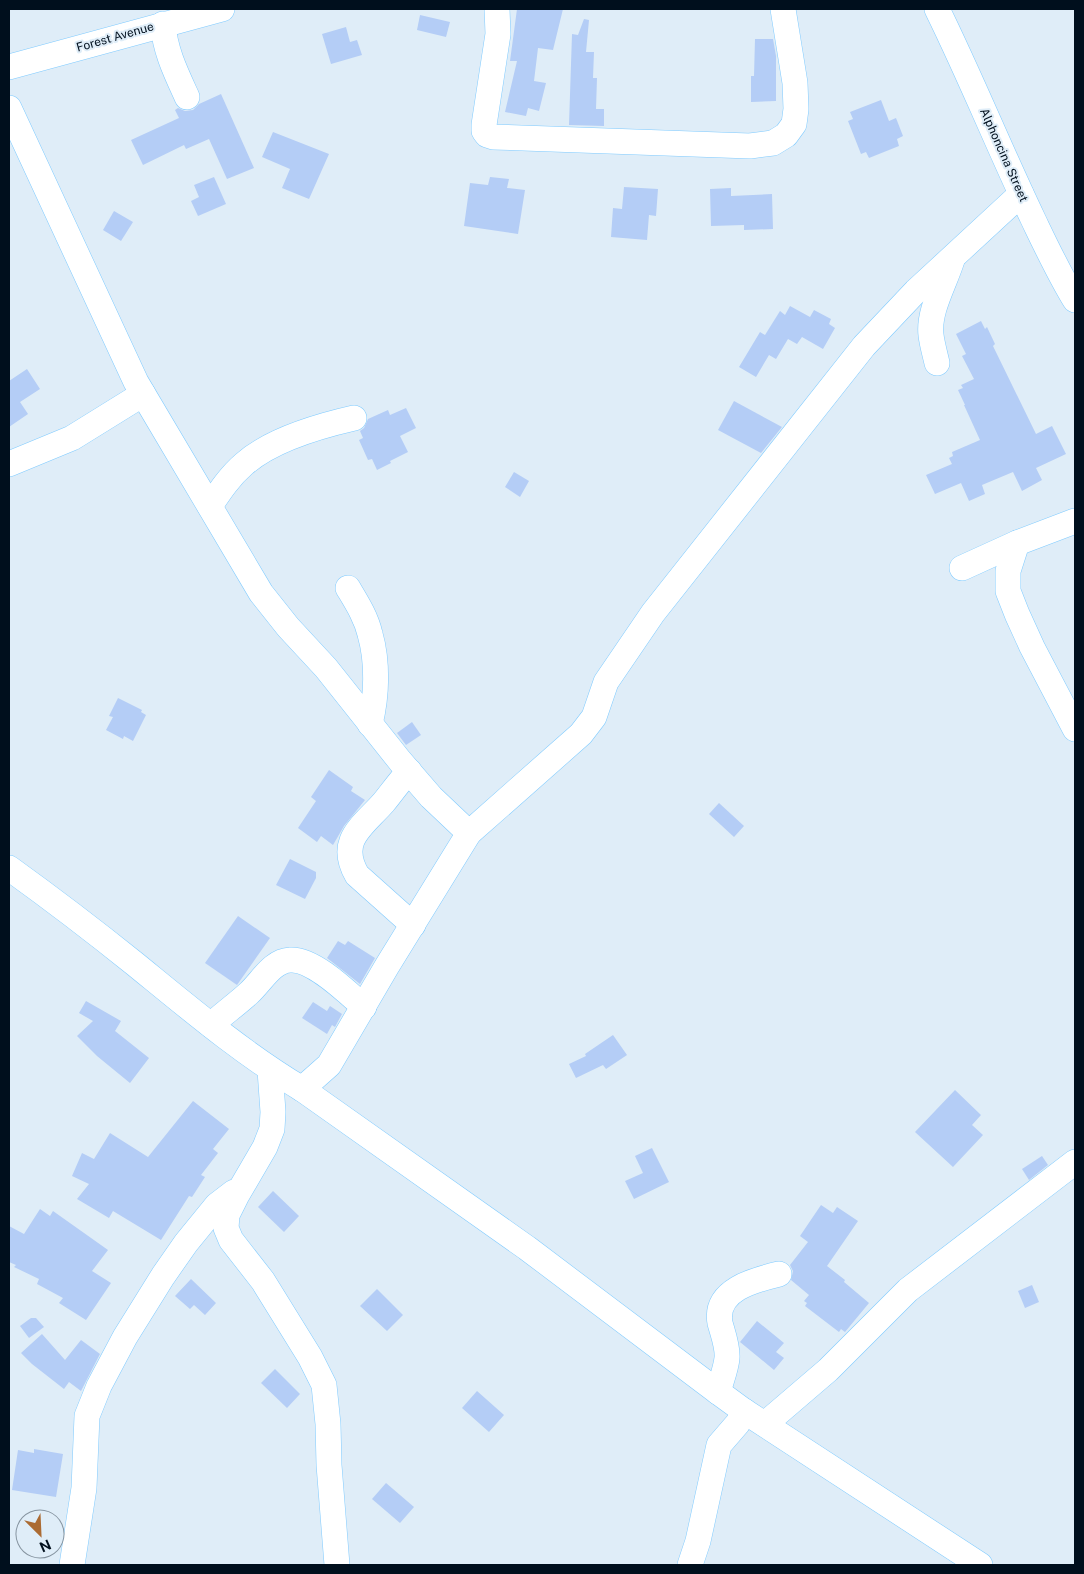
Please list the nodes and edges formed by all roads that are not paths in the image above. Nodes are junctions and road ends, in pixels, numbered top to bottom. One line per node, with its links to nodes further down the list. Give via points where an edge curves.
1 (222, 9): 5 (street, Forest Avenue)
2 (497, 9): 4 (street, via 498,34 484,125 486,135 750,146 773,143 786,135 794,124 795,83)
3 (937, 9): 9 (street, Alphoncina Street)
4 (782, 10)
5 (163, 24): 6 (street, Forest Avenue); 7 (street, via 171,61)
6 (9, 67)
7 (188, 97)
8 (9, 108): 13 (street)
9 (1021, 194): 10 (street); 11 (street, Alphoncina Street)
10 (952, 257): 12 (street, via 933,314 931,334); 24 (street, via 864,346 653,613 606,682 594,717 581,734)
11 (1075, 300)
12 (936, 363)
13 (144, 394): 15 (street, via 72,438); 16 (street)
14 (354, 418): 16 (street, via 270,446 231,476)
15 (9, 464)
16 (210, 506): 21 (street, via 261,593)
17 (1075, 521): 18 (street)
18 (1017, 543): 19 (street); 22 (street, via 1008,571 1008,590 1032,647)
19 (962, 568)
20 (348, 588): 21 (street, via 371,636 376,688)
21 (370, 724): 23 (street)
22 (1075, 729)
23 (409, 771): 24 (street); 26 (street, via 354,835 349,852 357,875)
24 (469, 833): 26 (street)
25 (9, 868): 28 (street, via 89,926)
26 (413, 926): 27 (street)
27 (364, 1007): 28 (street, via 325,974 291,959 268,972 250,992); 30 (street, via 329,1065)
28 (210, 1025): 29 (street)
29 (270, 1070): 30 (street); 32 (street, via 272,1129)
30 (302, 1088): 34 (street, via 526,1248)
31 (1075, 1162): 35 (street, via 908,1290 828,1370)
32 (242, 1186): 36 (street, via 217,1205 163,1276 98,1386 87,1416 84,1488); 37 (street, via 228,1214 228,1234 263,1281 324,1385)
33 (779, 1274): 34 (street, via 744,1285 724,1299 720,1320 728,1357)
34 (718, 1392): 35 (street)
35 (755, 1418): 38 (street, via 738,1423 720,1445); 39 (street)
36 (72, 1565)
37 (337, 1565)
38 (690, 1565)
39 (980, 1565)

